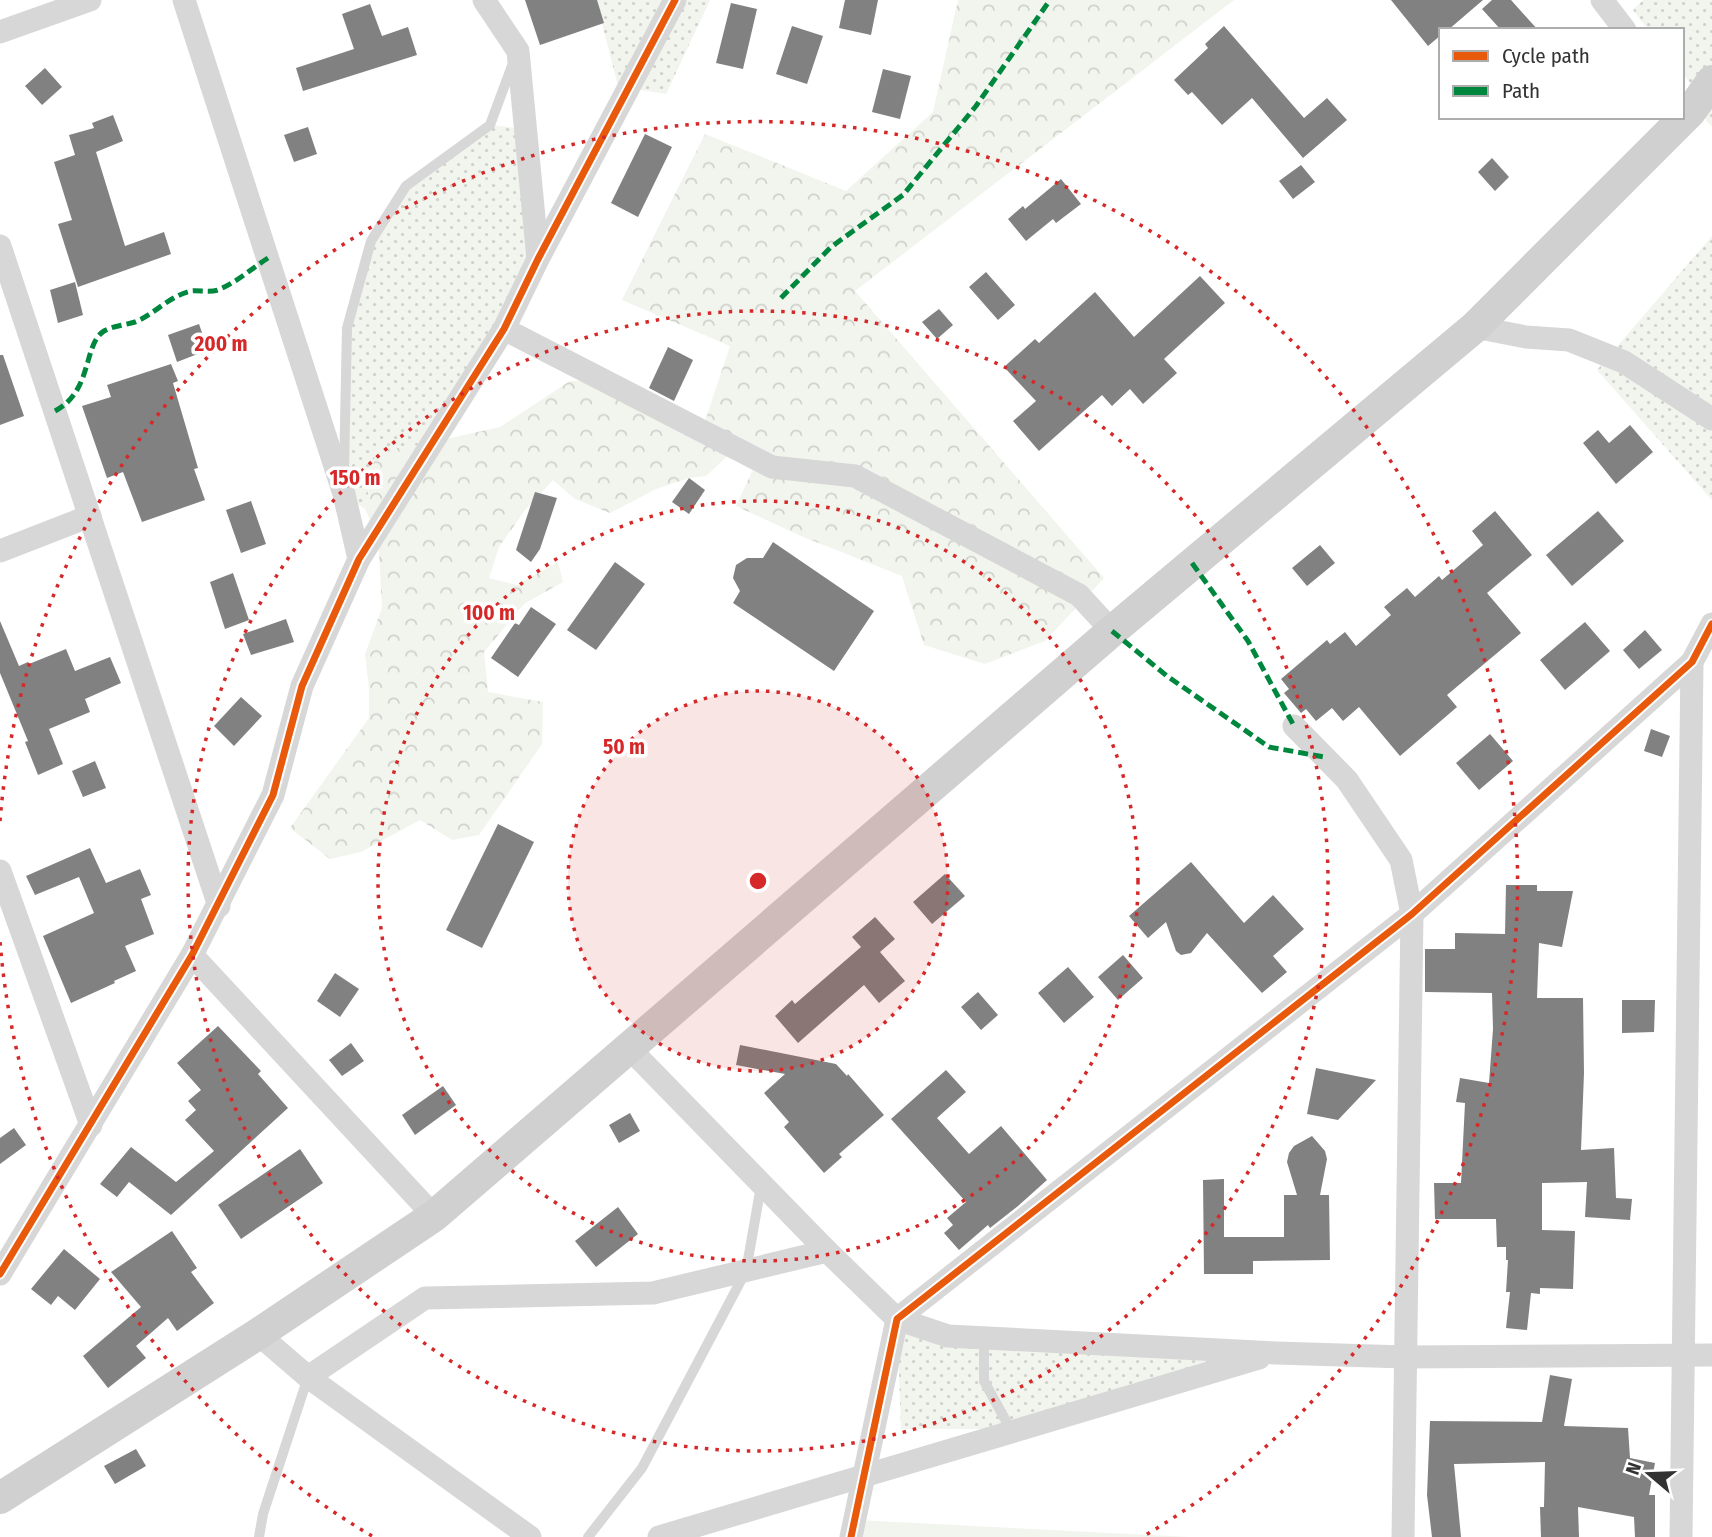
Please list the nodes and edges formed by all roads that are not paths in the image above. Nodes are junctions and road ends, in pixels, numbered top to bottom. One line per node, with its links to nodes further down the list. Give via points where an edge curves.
1 (90, 0): 7 (street)
2 (184, 0): 18 (street)
3 (484, 0): 8 (street)
4 (675, 0): 13 (street)
5 (1602, 0): 6 (street)
6 (1623, 28)
7 (0, 32)
8 (518, 51): 13 (street); 18 (lane, via 490,125 406,186 371,241 347,328)
9 (1712, 81): 10 (main road)
10 (1686, 107)
11 (1674, 119): 15 (main road)
12 (0, 246): 14 (street)
13 (538, 259): 16 (street)
14 (7, 294): 19 (street)
15 (1475, 327): 17 (street, via 1569,340 1624,362); 23 (main road)
16 (504, 329): 21 (street); 23 (street, via 772,467 855,476 1079,595)
17 (1712, 419)
18 (344, 494): 21 (street)
19 (90, 516): 20 (street); 27 (street)
20 (0, 551)
21 (359, 559): 27 (street, via 302,686 273,795)
22 (1712, 624): 24 (street)
23 (1112, 631): 30 (main road)
24 (1692, 662): 28 (street); 41 (street)
25 (1294, 726): 28 (street, via 1347,780 1401,860)
26 (0, 871): 31 (street)
27 (219, 906): 29 (street)
28 (1412, 914): 37 (street); 43 (street)
29 (192, 956): 31 (street); 33 (street)
30 (628, 1047): 32 (street); 33 (main road)
31 (91, 1125): 36 (street)
32 (761, 1183): 34 (street); 35 (lane)
33 (434, 1216): 38 (main road)
34 (827, 1251): 35 (street); 37 (street)
35 (746, 1271): 44 (street, via 653,1293 425,1298); 50 (lane, via 642,1468)
36 (0, 1274)
37 (897, 1318): 39 (street, via 948,1336); 46 (street)
38 (258, 1334): 44 (street); 47 (main road)
39 (984, 1338): 40 (street); 45 (lane, via 984,1381)
40 (1276, 1353): 43 (street); 45 (street)
41 (1684, 1355): 42 (street); 43 (street); 54 (street)
42 (1712, 1355)
43 (1405, 1357): 53 (street)
44 (308, 1377): 48 (lane, via 262,1514); 49 (street)
45 (1012, 1432): 46 (street)
46 (863, 1477): 51 (street); 52 (street)
47 (0, 1498)
48 (259, 1537)
49 (530, 1537)
50 (588, 1537)
51 (659, 1537)
52 (851, 1537)
53 (1403, 1537)
54 (1681, 1537)

